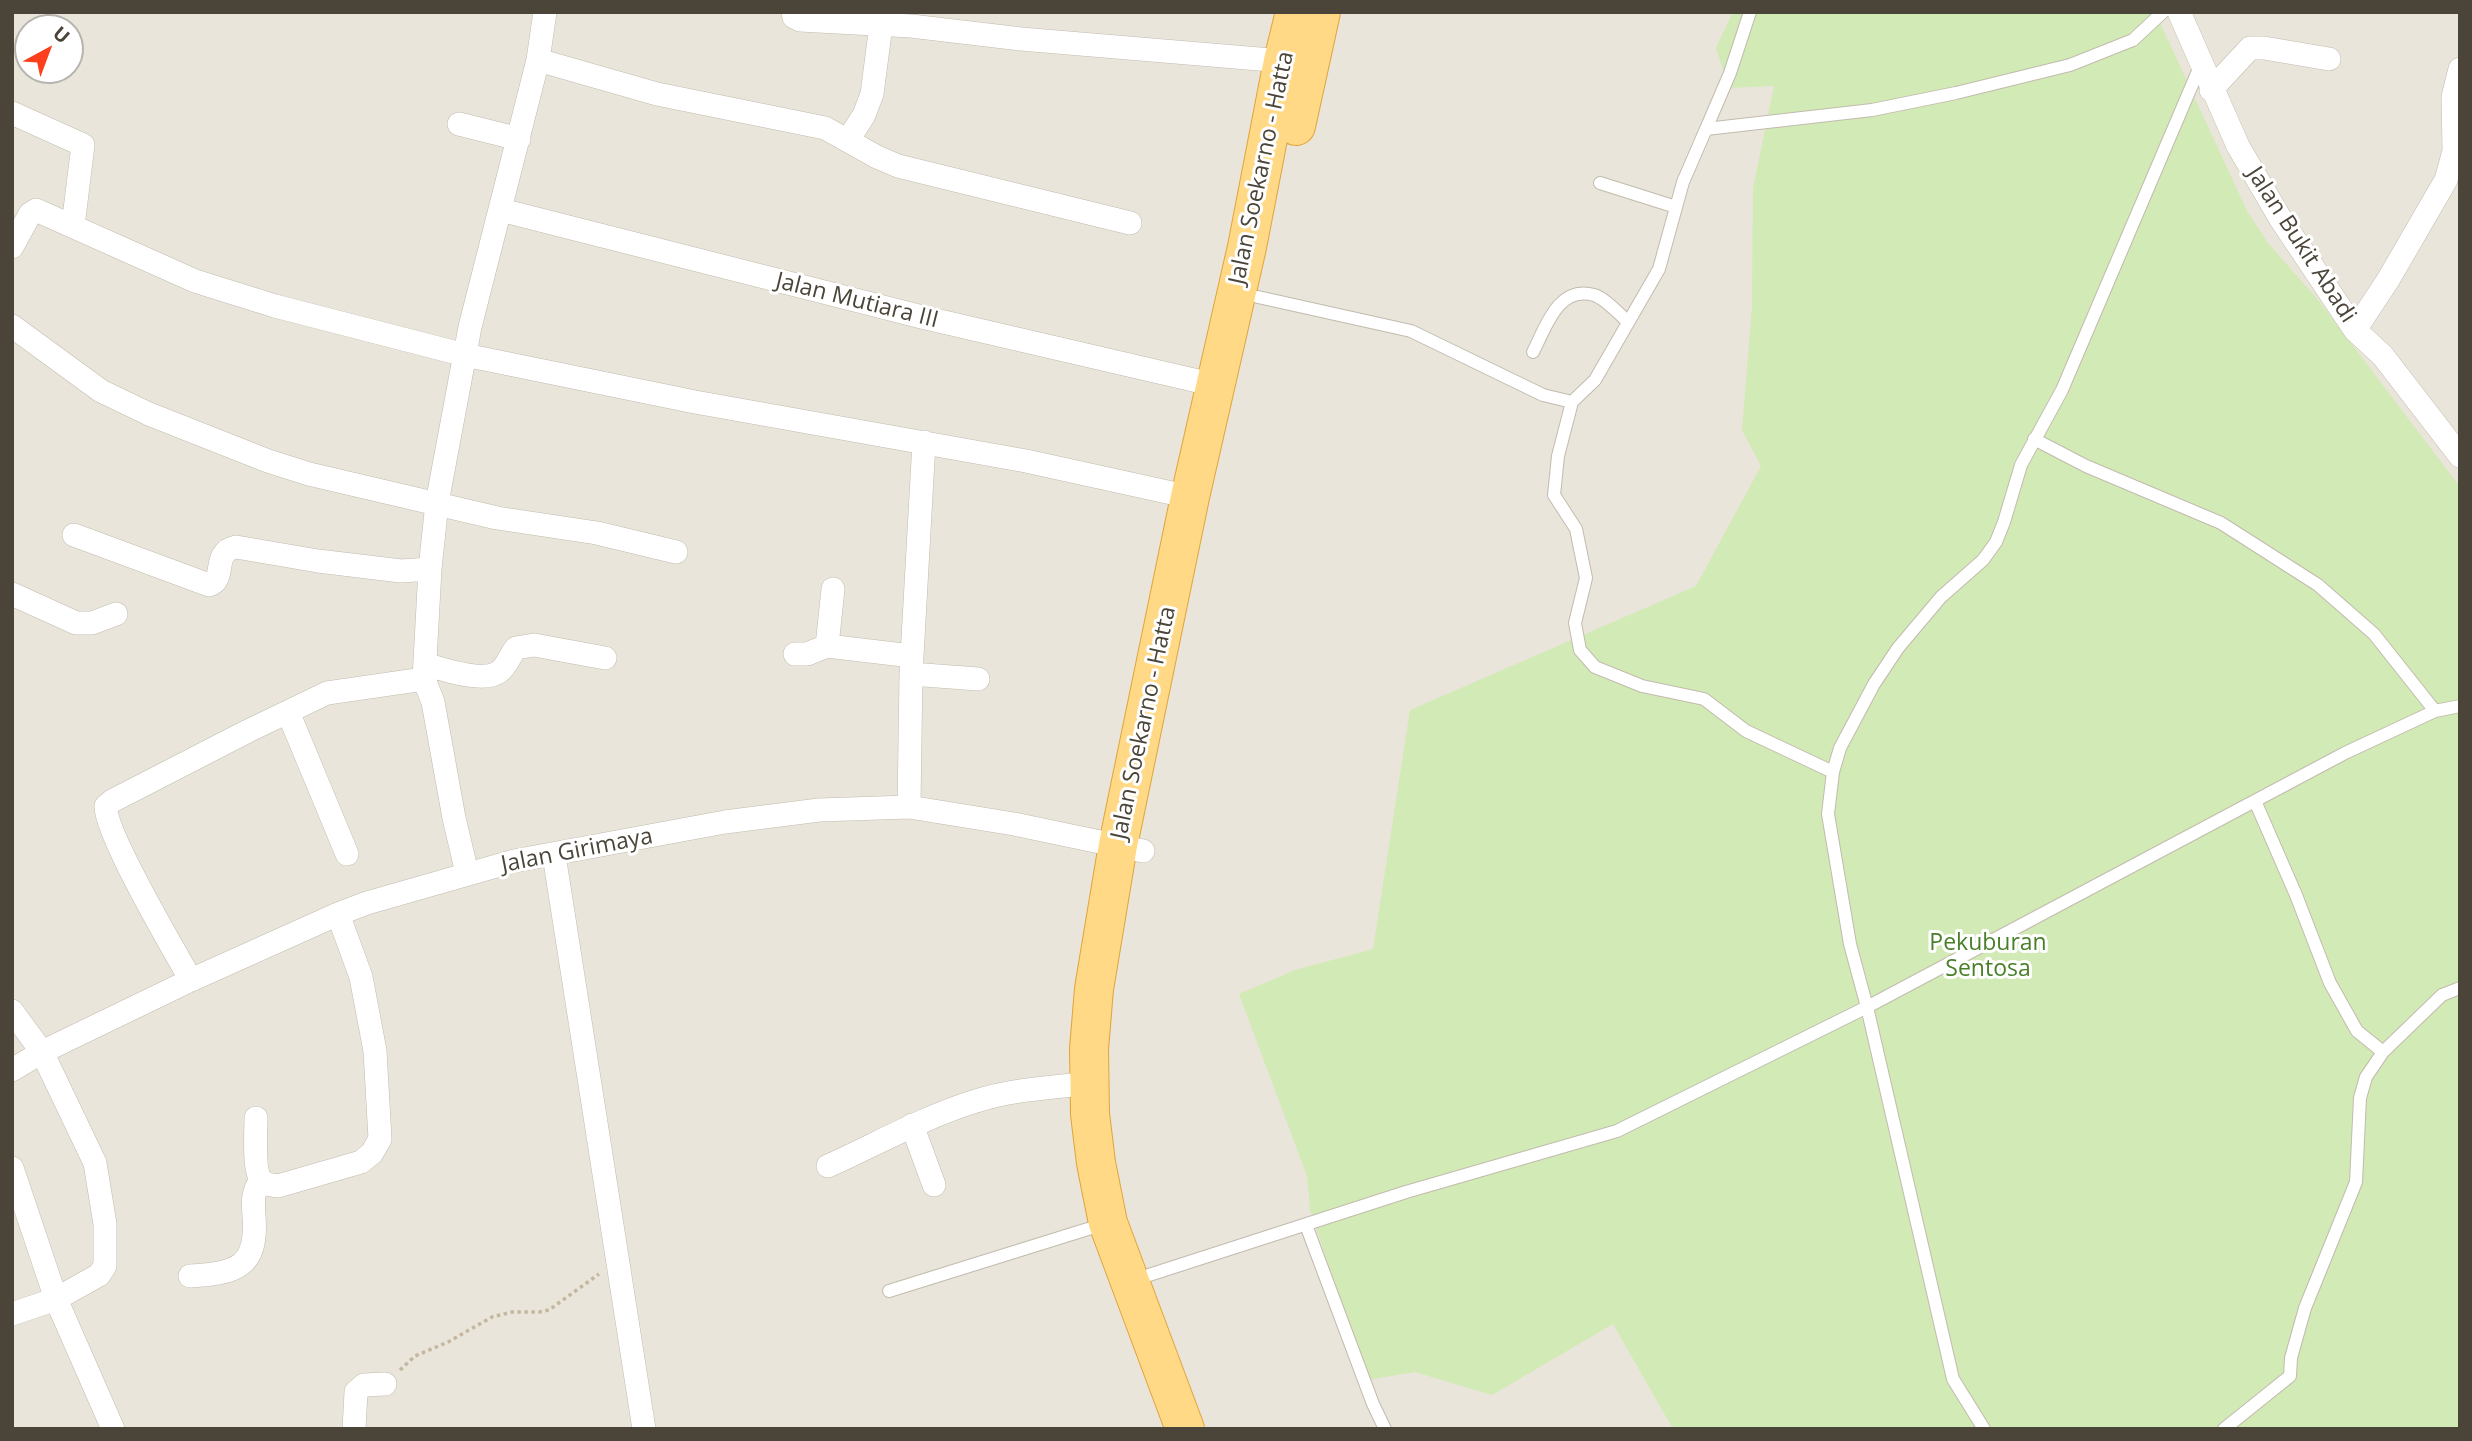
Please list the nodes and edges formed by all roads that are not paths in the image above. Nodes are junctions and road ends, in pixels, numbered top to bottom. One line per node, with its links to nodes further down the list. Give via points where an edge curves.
1 (545, 12): 10 (street)
2 (793, 12): 8 (street, via 800,20)
3 (1295, 12): 11 (highway, Jalan Soekarno - Hatta)
4 (1321, 12): 26 (highway, Jalan Soekarno - Hatta)
5 (1750, 12): 17 (lane)
6 (2163, 12): 17 (lane, via 2133,40 2070,65 1872,110)
7 (2179, 12): 12 (street, Jalan Bukit Abadi)
8 (881, 25): 11 (street); 19 (street, via 872,94)
9 (2329, 59): 14 (street, via 2250,48)
10 (538, 60): 18 (street); 19 (street, via 657,94 825,128)
11 (1283, 61): 32 (highway, Jalan Soekarno - Hatta)
12 (2201, 64): 14 (street, Jalan Bukit Abadi); 34 (lane, via 2062,390)
13 (2460, 69): 29 (street, via 2453,97 2454,151 2446,180)
14 (2211, 90): 29 (street, Jalan Bukit Abadi, via 2280,218)
15 (12, 113): 24 (street, via 83,145)
16 (459, 124): 18 (street)
17 (1706, 129): 21 (lane)
18 (519, 139): 22 (street)
19 (848, 140): 23 (street, via 898,166)
20 (1600, 183): 21 (lane)
21 (1676, 207): 27 (lane, via 1659,269)
22 (500, 210): 31 (street); 32 (street, Jalan Mutiara III, via 935,321)
23 (1130, 223)
24 (73, 226): 25 (street, via 34,211); 31 (street, via 195,281)
25 (12, 247)
26 (1258, 298): 33 (lane, via 1411,331 1543,395); 57 (highway, Jalan Soekarno - Hatta)
27 (1628, 321): 30 (lane, via 1594,295 1575,294 1555,309); 33 (lane, via 1595,380)
28 (12, 326): 38 (street, via 101,391 149,414 278,465)
29 (2356, 330): 36 (street, Jalan Bukit Abadi)
30 (1533, 352)
31 (465, 355): 35 (street); 38 (street)
32 (1215, 385): 37 (highway, Jalan Soekarno - Hatta)
33 (1572, 402): 54 (lane, via 1554,495 1576,529 1586,578 1575,623 1580,650 1595,667 1630,681 1704,699 1746,731)
34 (2034, 439): 53 (lane, via 2221,523 2318,585 2374,634); 54 (lane, via 1996,542 1898,648 1840,748)
35 (924, 442): 37 (street); 48 (street)
36 (2457, 444)
37 (1190, 497): 57 (highway, Jalan Soekarno - Hatta, via 1132,785)
38 (437, 503): 40 (street, via 497,518 621,537); 41 (street)
39 (74, 535): 41 (street, via 209,585 217,580 226,550 236,547 401,571)
40 (676, 552)
41 (430, 569): 49 (street)
42 (833, 589): 45 (street)
43 (12, 594): 44 (street, via 76,623 92,624)
44 (116, 614)
45 (827, 646): 46 (street); 48 (street)
46 (795, 654)
47 (605, 657): 49 (street, via 534,645 516,648 494,675)
48 (912, 665): 50 (street); 56 (street)
49 (424, 671): 52 (street, via 327,693); 60 (street)
50 (978, 679)
51 (2460, 706): 53 (lane)
52 (288, 712): 58 (street); 62 (street, via 106,806 119,845)
53 (2435, 712): 55 (lane)
54 (1833, 772): 64 (lane, via 1828,814 1850,944)
55 (2255, 801): 64 (lane); 67 (lane, via 2330,983 2357,1031)
56 (909, 807): 57 (street, Jalan Girimaya); 59 (street, Jalan Girimaya, via 820,810 725,822)
57 (1131, 848): 69 (highway, Jalan Soekarno - Hatta, via 1094,989); 78 (highway, Jalan Soekarno - Hatta, via 1112,1045 1117,1133 1128,1202)
58 (347, 854)
59 (554, 855): 60 (street, Jalan Girimaya); 86 (street)
60 (467, 873): 61 (street, Jalan Girimaya)
61 (338, 914): 62 (street, Jalan Girimaya); 74 (street, via 361,977 375,1051 380,1139 361,1161 278,1186)
62 (191, 980): 66 (street, Jalan Girimaya)
63 (2460, 988): 67 (lane, via 2442,995)
64 (1867, 1007): 77 (lane, via 1617,1131); 90 (lane, via 1953,1379)
65 (12, 1011): 66 (street)
66 (42, 1052): 68 (street, Jalan Girimaya); 81 (street, via 95,1163 105,1224 102,1272)
67 (2382, 1052): 91 (lane, via 2366,1077 2360,1098 2356,1182 2305,1308 2291,1357 2291,1376)
68 (12, 1070)
69 (1089, 1083): 71 (street, via 979,1100); 76 (highway, Jalan Soekarno - Hatta, via 1096,1163)
70 (256, 1118): 74 (street)
71 (912, 1125): 72 (street); 75 (street)
72 (828, 1166)
73 (12, 1168): 81 (street)
74 (261, 1180): 79 (street, via 252,1198 255,1234 247,1260 218,1274)
75 (933, 1185)
76 (1108, 1223): 80 (lane); 87 (highway, Jalan Soekarno - Hatta)
77 (1306, 1225): 78 (lane); 89 (lane)
78 (1149, 1275): 88 (highway, Jalan Soekarno - Hatta)
79 (190, 1276)
80 (889, 1290)
81 (56, 1299): 82 (street); 84 (street)
82 (12, 1314)
83 (385, 1384): 85 (street, via 364,1385 356,1392)
84 (113, 1429)
85 (354, 1429)
86 (644, 1429)
87 (1185, 1429)
88 (1209, 1429)
89 (1385, 1429)
90 (1983, 1429)
91 (2224, 1429)

